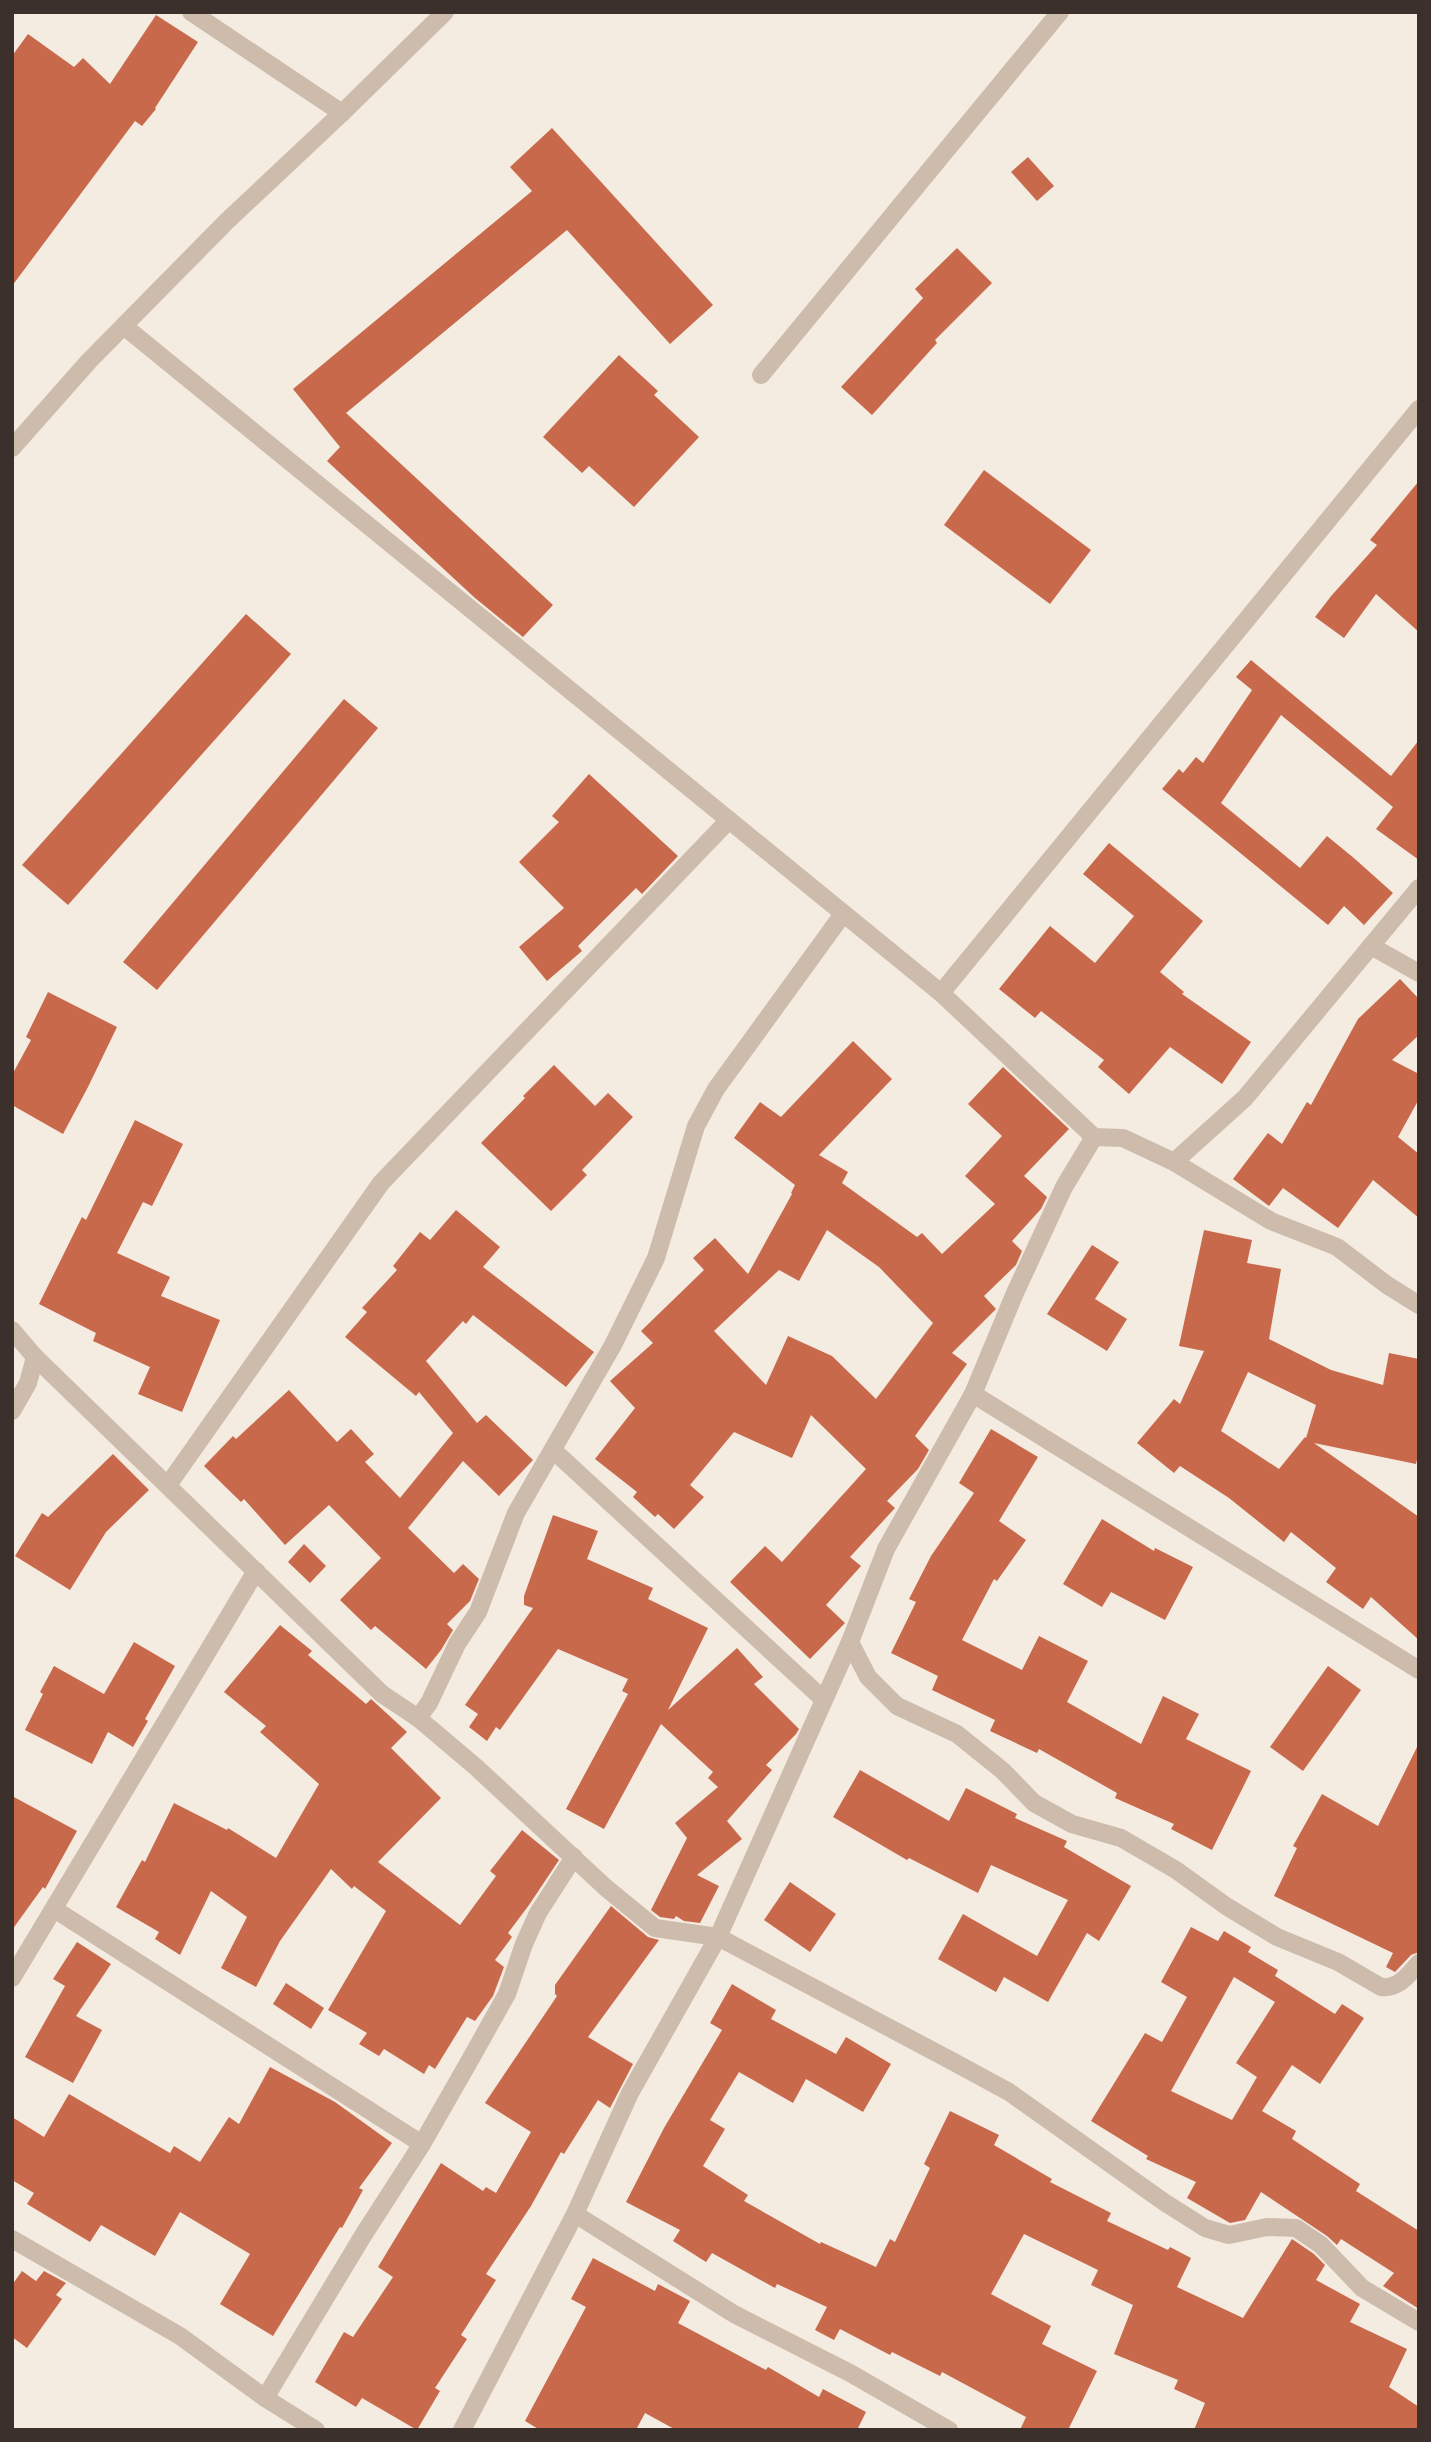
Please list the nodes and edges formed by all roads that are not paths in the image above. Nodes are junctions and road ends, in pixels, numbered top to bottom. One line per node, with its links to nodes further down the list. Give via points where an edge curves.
1 (191, 12): 4 (street)
2 (445, 12): 4 (street)
3 (1060, 12): 6 (street)
4 (342, 113): 5 (street, via 227,221)
5 (125, 327): 8 (street); 9 (street)
6 (761, 375)
7 (1419, 409): 14 (street)
8 (12, 448)
9 (729, 820): 11 (street); 23 (street, via 381,1183)
10 (1419, 888): 12 (street)
11 (843, 914): 14 (street); 22 (street, via 716,1089 696,1126 656,1258)
12 (1371, 946): 13 (street); 16 (street, via 1245,1098)
13 (1419, 973)
14 (941, 993): 15 (street)
15 (1094, 1137): 16 (street, via 1123,1138); 20 (street, via 1064,1187 1014,1293)
16 (1174, 1161): 17 (street, via 1271,1222 1336,1247)
17 (1419, 1305)
18 (12, 1329): 19 (street)
19 (35, 1357): 21 (street); 23 (street)
20 (973, 1394): 25 (street, via 886,1549); 26 (street)
21 (12, 1411)
22 (553, 1450): 27 (street); 28 (street, via 516,1513 478,1612)
23 (168, 1485): 24 (street)
24 (256, 1571): 28 (street, via 382,1694); 30 (street)
25 (850, 1642): 27 (street); 32 (street, via 868,1677 897,1706 957,1734 1034,1802 1062,1819 1121,1838 1277,1937 1338,1962 1381,1987 1401,1982)
26 (1419, 1670)
27 (823, 1699): 31 (street)
28 (418, 1718): 29 (street)
29 (575, 1857): 31 (street, via 655,1928); 34 (street, via 538,1913 507,1994)
30 (54, 1909): 33 (street); 34 (street)
31 (719, 1937): 35 (street, via 630,2093); 37 (street, via 1009,2092 1205,2228 1229,2235 1267,2227 1296,2228 1321,2245 1362,2288)
32 (1419, 1963)
33 (12, 1978)
34 (422, 2144): 38 (street)
35 (575, 2214): 40 (street); 41 (street, via 734,2314)
36 (12, 2239): 38 (street, via 180,2336)
37 (1419, 2322)
38 (265, 2398): 39 (street)
39 (316, 2430)
40 (462, 2430)
41 (949, 2430)

